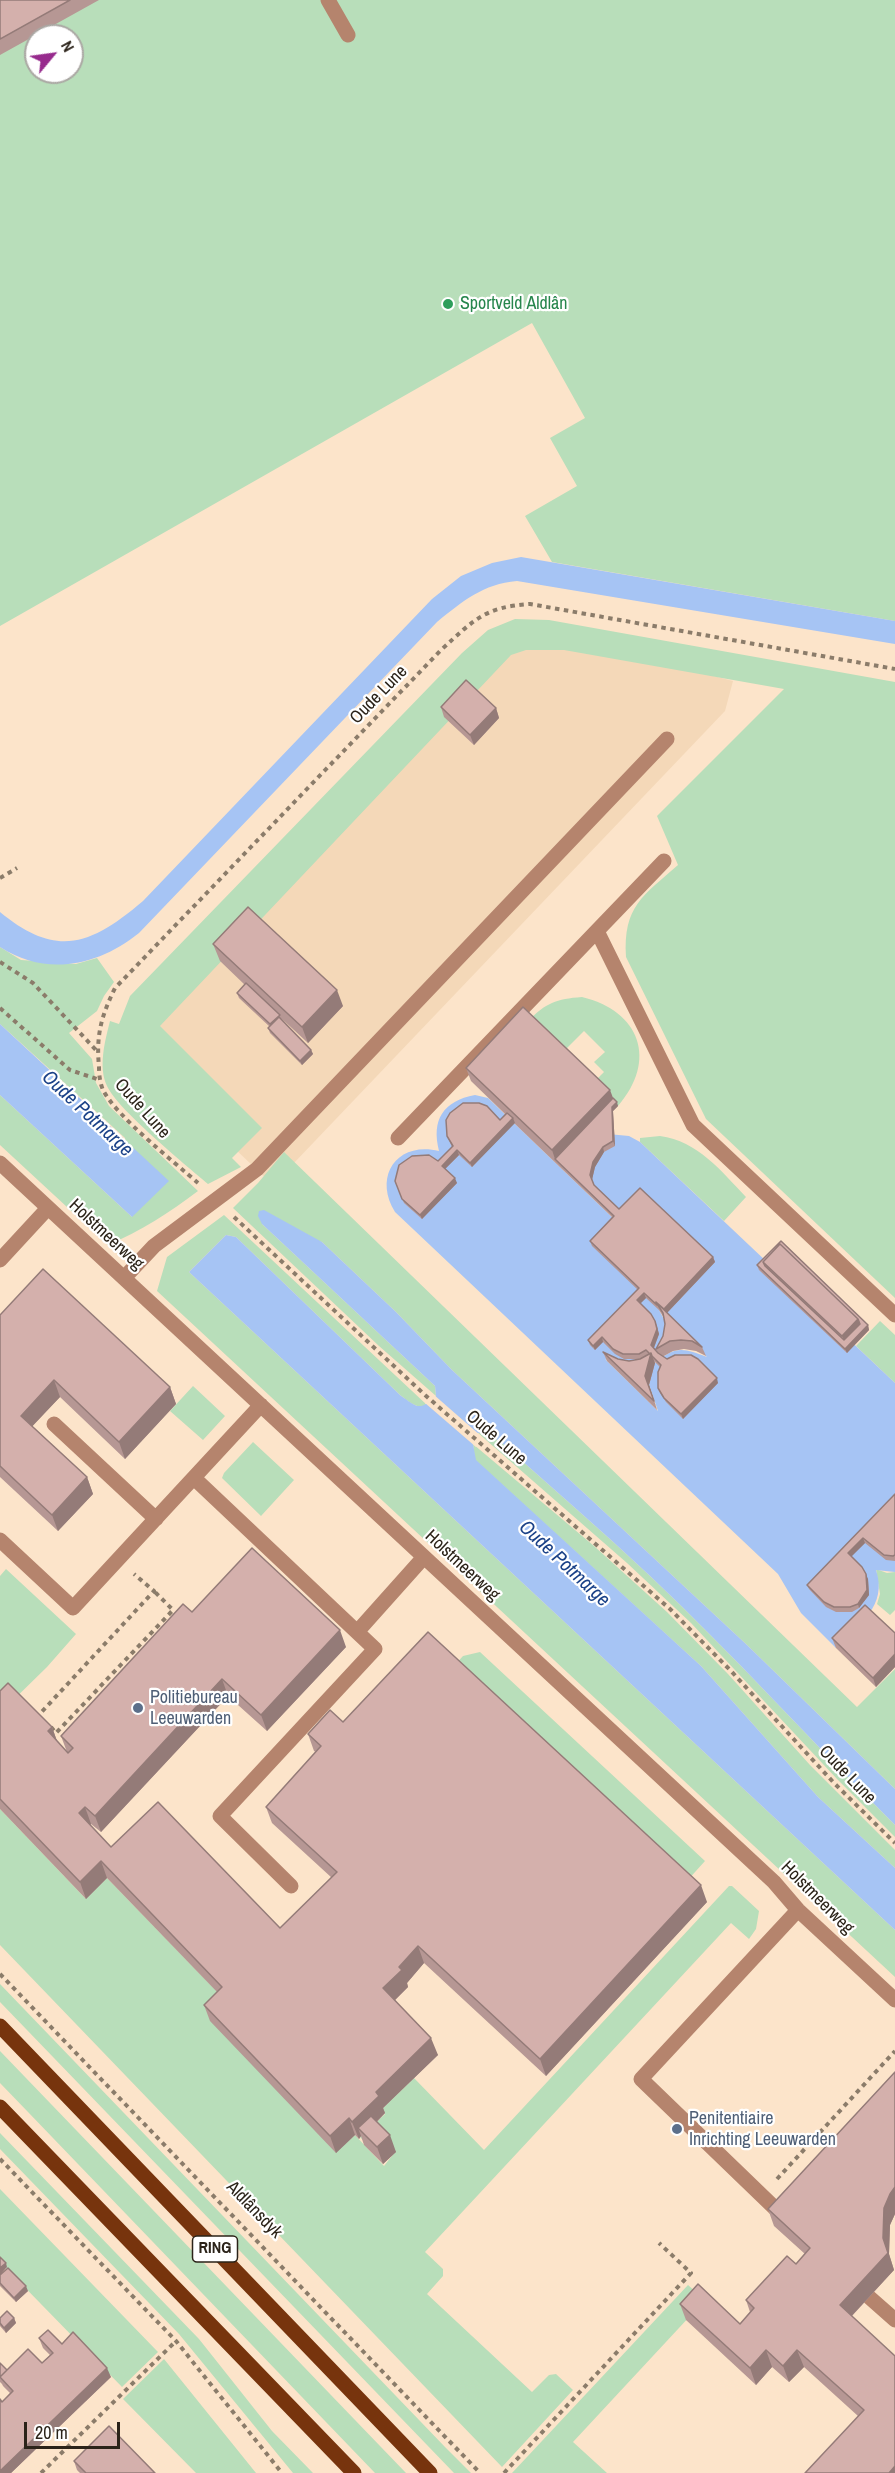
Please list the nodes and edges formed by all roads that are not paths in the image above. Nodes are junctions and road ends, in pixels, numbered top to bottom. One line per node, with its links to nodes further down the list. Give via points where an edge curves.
1 (328, 0): 2 (street)
2 (348, 35)
3 (667, 739): 10 (street, via 257,1169 154,1246)
4 (664, 861): 5 (street)
5 (597, 931): 6 (street); 11 (street, via 693,1125)
6 (398, 1138)
7 (0, 1163): 8 (street, Holstmeerweg)
8 (48, 1208): 9 (street); 10 (street, Holstmeerweg)
9 (0, 1260)
10 (124, 1278): 12 (street, Holstmeerweg)
11 (895, 1315)
12 (261, 1405): 14 (street); 17 (street, Holstmeerweg)
13 (54, 1424): 15 (street)
14 (194, 1478): 15 (street); 18 (street)
15 (156, 1519): 16 (street, via 73,1608)
16 (0, 1540)
17 (424, 1557): 18 (street); 20 (street, Holstmeerweg, via 774,1882)
18 (357, 1632): 19 (street, via 375,1649 220,1816)
19 (291, 1886)
20 (798, 1910): 21 (street, Holstmeerweg); 24 (street, via 641,2079)
21 (895, 2000)
22 (0, 2026): 28 (main road, RING)
23 (0, 2107): 27 (main road)
24 (783, 2216)
25 (869, 2297): 26 (street)
26 (895, 2320)
27 (354, 2473)
28 (430, 2473)

